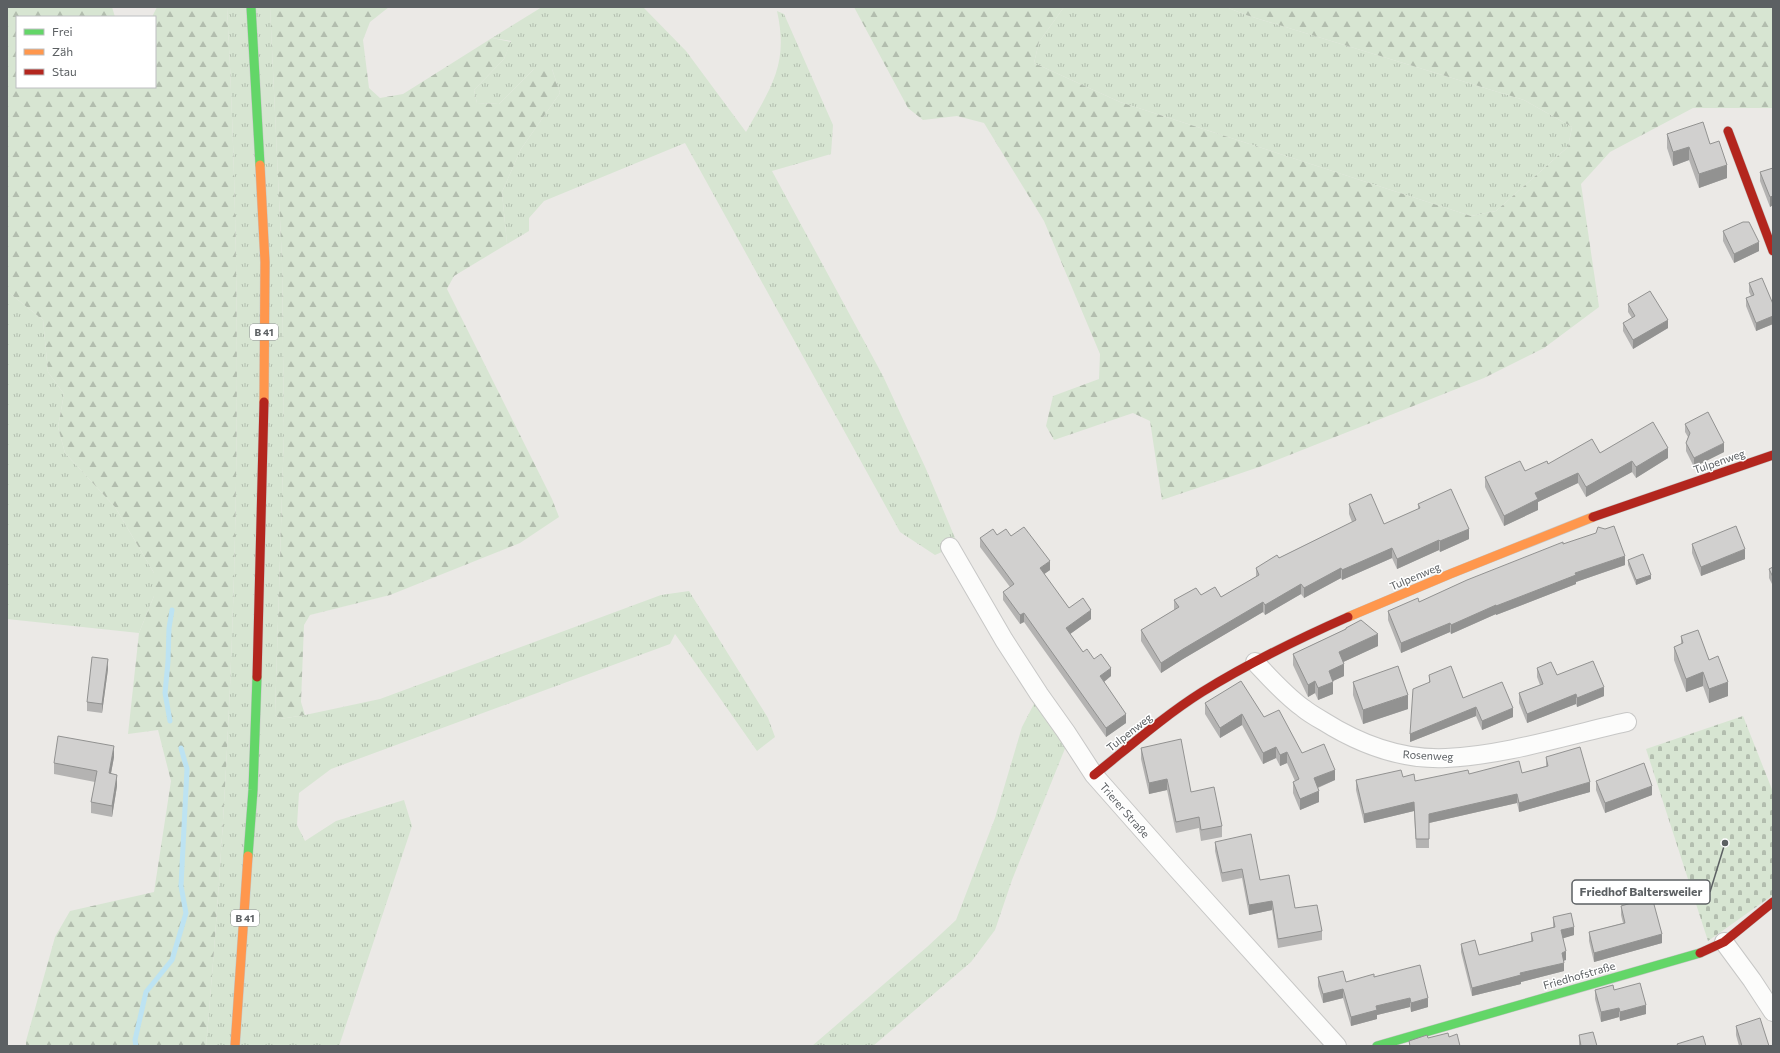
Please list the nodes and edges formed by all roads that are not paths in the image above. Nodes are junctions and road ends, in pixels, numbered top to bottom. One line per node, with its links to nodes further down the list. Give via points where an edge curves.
1 (251, 7): 12 (main road, B 41, via 265,262 264,436 253,790)
2 (1728, 131): 3 (main road)
3 (1773, 251)
4 (1773, 455): 6 (main road, Tulpenweg, via 1608,511 1457,571 1298,639)
5 (950, 547): 8 (street, Trierer Straße, via 1004,640)
6 (1255, 662): 7 (street, Rosenweg, via 1303,709 1339,731 1374,748 1410,756 1445,758 1476,755); 8 (main road, Tulpenweg, via 1202,692)
7 (1627, 722)
8 (1094, 775): 13 (street, Trierer Straße)
9 (1773, 902): 10 (main road, Friedhofstraße)
10 (1724, 942): 11 (street); 14 (main road, Friedhofstraße, via 1697,954)
11 (1773, 1012)
12 (234, 1046)
13 (1337, 1046)
14 (1377, 1046)

